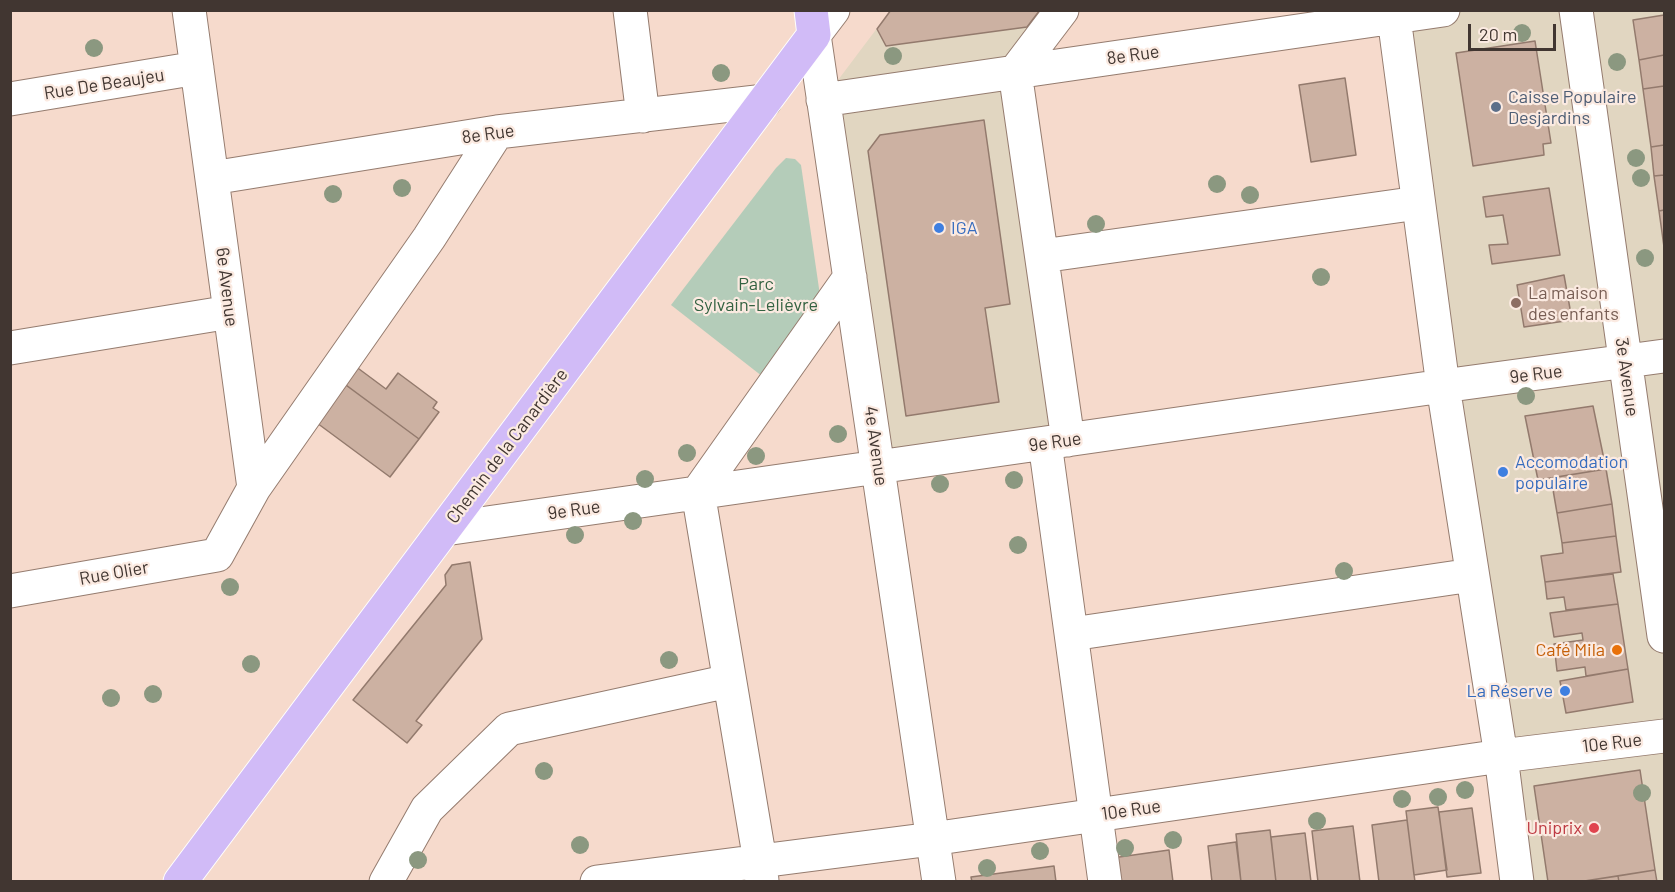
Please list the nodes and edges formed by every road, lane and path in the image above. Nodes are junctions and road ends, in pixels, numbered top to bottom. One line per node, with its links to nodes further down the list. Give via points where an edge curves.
1 (189, 10): 8 (street, 6e Avenue)
2 (630, 10): 13 (street)
3 (1062, 10): 9 (street)
4 (1443, 10): 6 (street, 8e Rue)
5 (1576, 10): 22 (street, 3e Avenue)
6 (1393, 14): 9 (street, 8e Rue); 16 (street)
7 (819, 19): 11 (street, 4e Avenue); 12 (main road, Chemin de la Canardière)
8 (197, 68): 10 (street, Rue De Beaujeu); 15 (street, 6e Avenue)
9 (1015, 72): 11 (street, 8e Rue); 17 (street)
10 (10, 99)
11 (823, 100): 18 (street, 4e Avenue)
12 (765, 101): 13 (street, 8e Rue); 28 (main road, Chemin de la Canardière)
13 (643, 116): 14 (street, 8e Rue)
14 (497, 132): 15 (street, 8e Rue); 26 (street, via 429,238)
15 (212, 178): 19 (street, 6e Avenue)
16 (1418, 203): 17 (street); 23 (street)
17 (1042, 256): 24 (street)
18 (850, 277): 25 (street, 4e Avenue); 27 (street)
19 (230, 312): 20 (street); 26 (street, 6e Avenue)
20 (10, 348)
21 (1665, 356): 22 (street, 9e Rue)
22 (1625, 362): 23 (street, 9e Rue); 32 (street, 3e Avenue)
23 (1443, 386): 24 (street, 9e Rue); 29 (street)
24 (1057, 441): 25 (street, 9e Rue); 31 (street)
25 (879, 467): 27 (street, 9e Rue); 37 (street, 4e Avenue)
26 (254, 488): 30 (street, Rue Olier, via 217,555)
27 (698, 492): 28 (street, 9e Rue); 33 (street)
28 (445, 529): 39 (main road, Chemin de la Canardière)
29 (1472, 575): 31 (street); 35 (street)
30 (10, 591)
31 (1072, 634): 36 (street)
32 (1665, 636)
33 (729, 681): 38 (street); 40 (street, via 509,729 427,809)
34 (1665, 736): 35 (street, 10e Rue)
35 (1501, 756): 36 (street, 10e Rue); 44 (street)
36 (1097, 815): 37 (street, 10e Rue); 43 (street)
37 (932, 838): 38 (street, 10e Rue); 42 (street, 4e Avenue)
38 (761, 871): 41 (street, 10e Rue)
39 (180, 882)
40 (386, 882)
41 (597, 882)
42 (939, 882)
43 (1105, 882)
44 (1517, 882)

